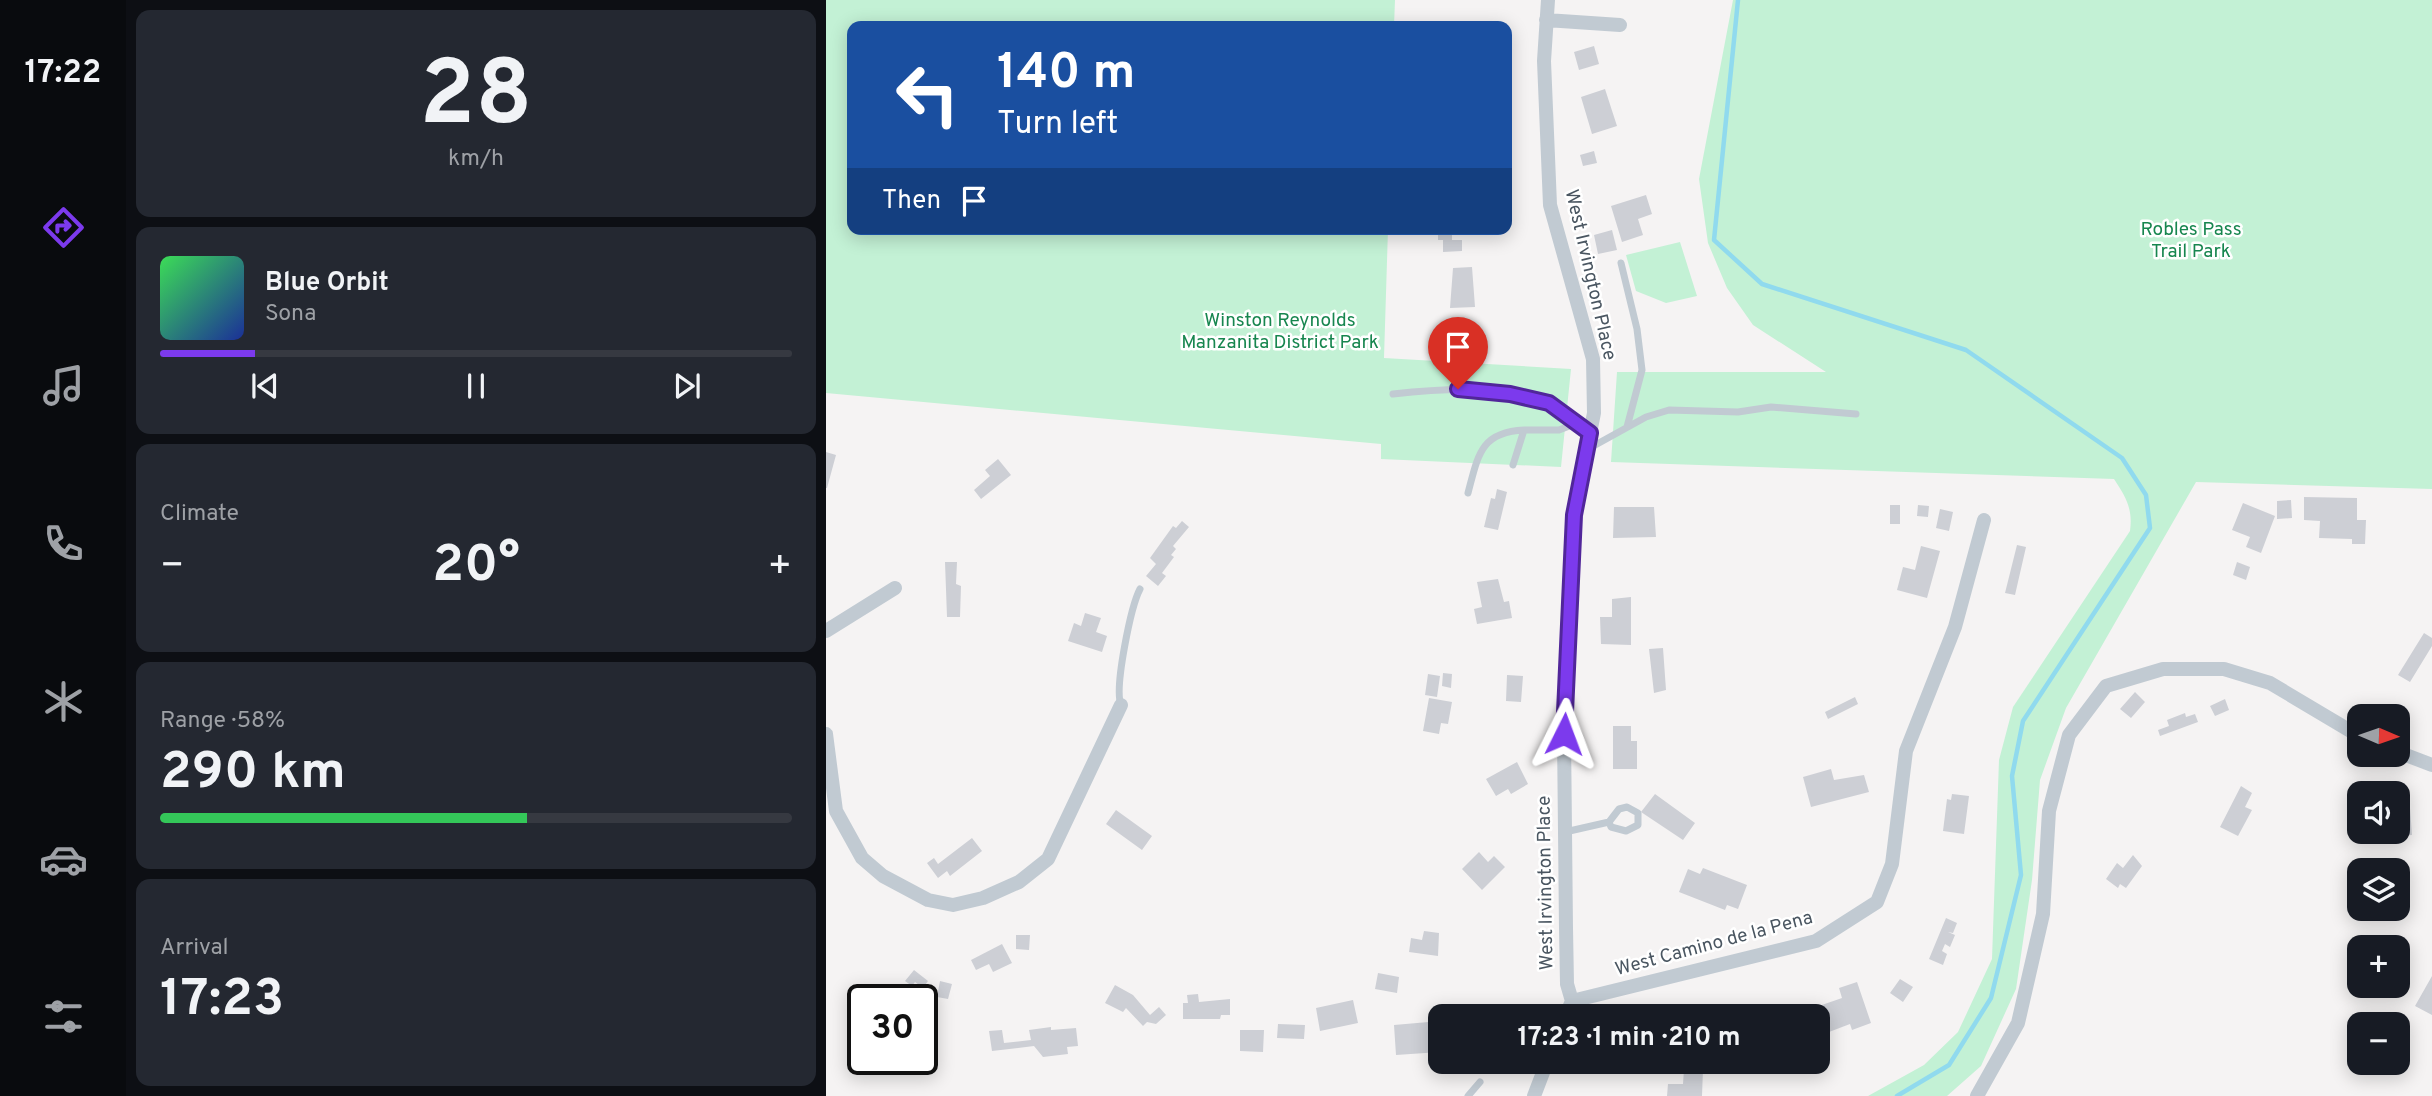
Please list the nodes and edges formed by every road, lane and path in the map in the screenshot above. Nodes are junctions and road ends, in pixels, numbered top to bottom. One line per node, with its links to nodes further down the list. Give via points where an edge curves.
1 (1548, 0): 2 (street, West Irvington Place)
2 (1546, 20): 3 (street); 10 (street, West Irvington Place, via 1550,205 1593,359)
3 (1620, 25)
4 (1621, 263): 8 (lane, via 1642,370)
5 (1393, 394): 7 (lane, via 1458,389 1510,394 1549,403)
6 (1856, 414): 8 (lane, via 1771,407 1738,412 1684,408)
7 (1577, 423): 9 (lane, via 1559,430); 10 (lane)
8 (1627, 427): 11 (lane)
9 (1524, 430): 12 (lane); 13 (lane, via 1503,431 1488,441 1476,462)
10 (1590, 433): 11 (street, West Irvington Place)
11 (1587, 449): 24 (street, West Irvington Place, via 1574,515)
12 (1513, 465)
13 (1468, 493)
14 (1984, 520): 25 (street, West Camino de la Pena, via 1955,627 1906,751 1892,864 1877,901 1816,942)
15 (895, 588): 17 (street)
16 (1140, 589): 18 (lane, via 1132,603 1121,668)
17 (826, 631)
18 (1121, 705): 20 (street, via 1048,859 1019,882 953,905 928,900 883,876 862,858 836,811)
19 (2347, 729): 31 (street, via 2270,683 2224,669 2163,669 2106,686 2069,735 2049,811 2043,914 2018,1023)
20 (826, 734)
21 (2410, 757): 22 (street)
22 (2432, 765)
23 (1608, 822): 24 (lane)
24 (1564, 832): 25 (street, West Irvington Place, via 1567,984)
25 (1572, 1001): 26 (street)
26 (1571, 1004)
27 (1542, 1074): 30 (street)
28 (1480, 1082): 29 (lane)
29 (1468, 1096)
30 (1534, 1096)
31 (1977, 1096)

